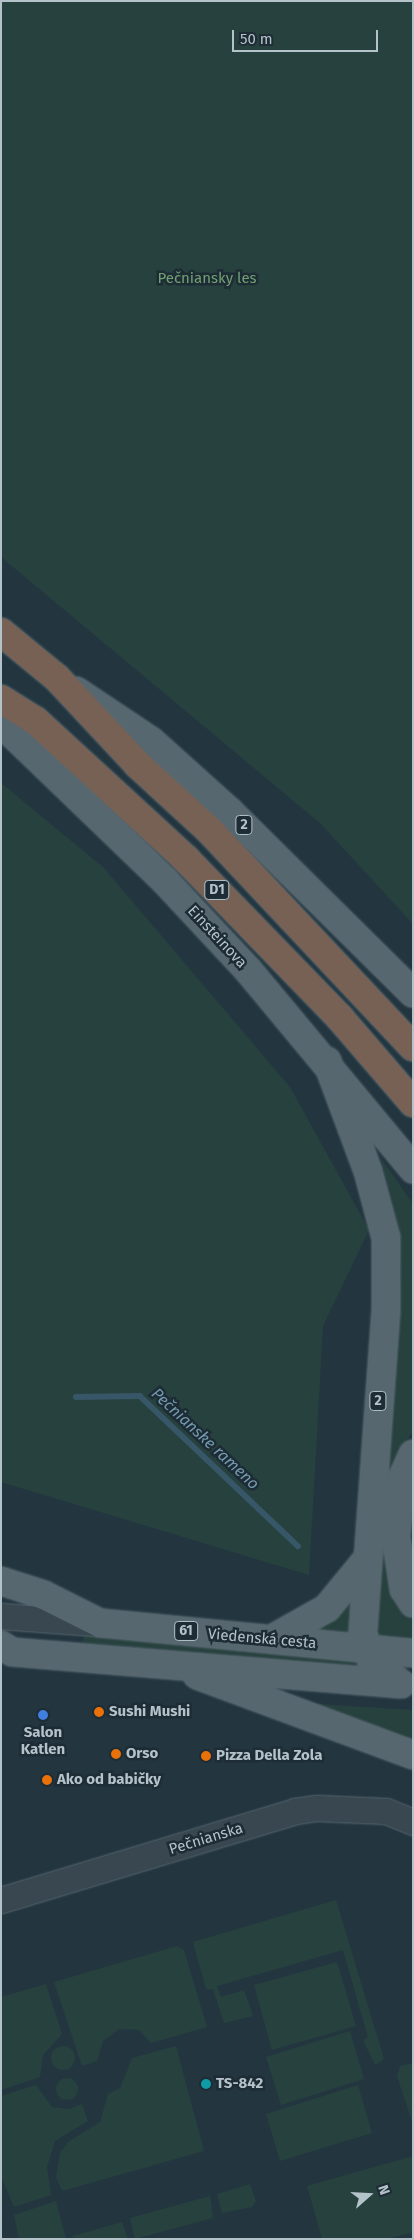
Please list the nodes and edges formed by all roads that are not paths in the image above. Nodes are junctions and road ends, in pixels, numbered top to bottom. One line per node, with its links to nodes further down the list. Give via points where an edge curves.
1 (1, 632): 2 (highway, D1)
2 (56, 678): 5 (main road, 2, via 151,741 229,811); 6 (highway, D1, via 138,765 279,901)
3 (1, 699): 8 (highway, D1, via 36,722 186,859 340,1018)
4 (1, 723): 7 (main road, Einsteinova / 2, via 165,882)
5 (413, 992)
6 (413, 1047)
7 (327, 1061): 9 (main road, Einsteinova / 2); 11 (main road, 2, via 368,1171 386,1238 386,1310)
8 (413, 1103)
9 (413, 1170)
10 (413, 1454): 13 (main road, via 401,1481 396,1537 404,1589)
11 (364, 1563): 16 (main road, via 327,1608); 17 (main road, 2)
12 (1, 1581): 15 (main road, Viedenská cesta / 61, via 44,1595)
13 (413, 1603)
14 (1, 1616): 15 (street)
15 (100, 1623): 16 (main road, Viedenská cesta / 61)
16 (272, 1639): 17 (main road, Viedenská cesta / 61)
17 (366, 1649): 19 (main road, Viedenská cesta / 61); 21 (main road, via 372,1661)
18 (5, 1650): 20 (main road, 61)
19 (413, 1653)
20 (165, 1664): 21 (main road, 61); 22 (main road)
21 (407, 1684)
22 (413, 1755)
23 (413, 1822): 24 (street, Pečnianska, via 386,1811 316,1808 296,1811)
24 (1, 1900)

